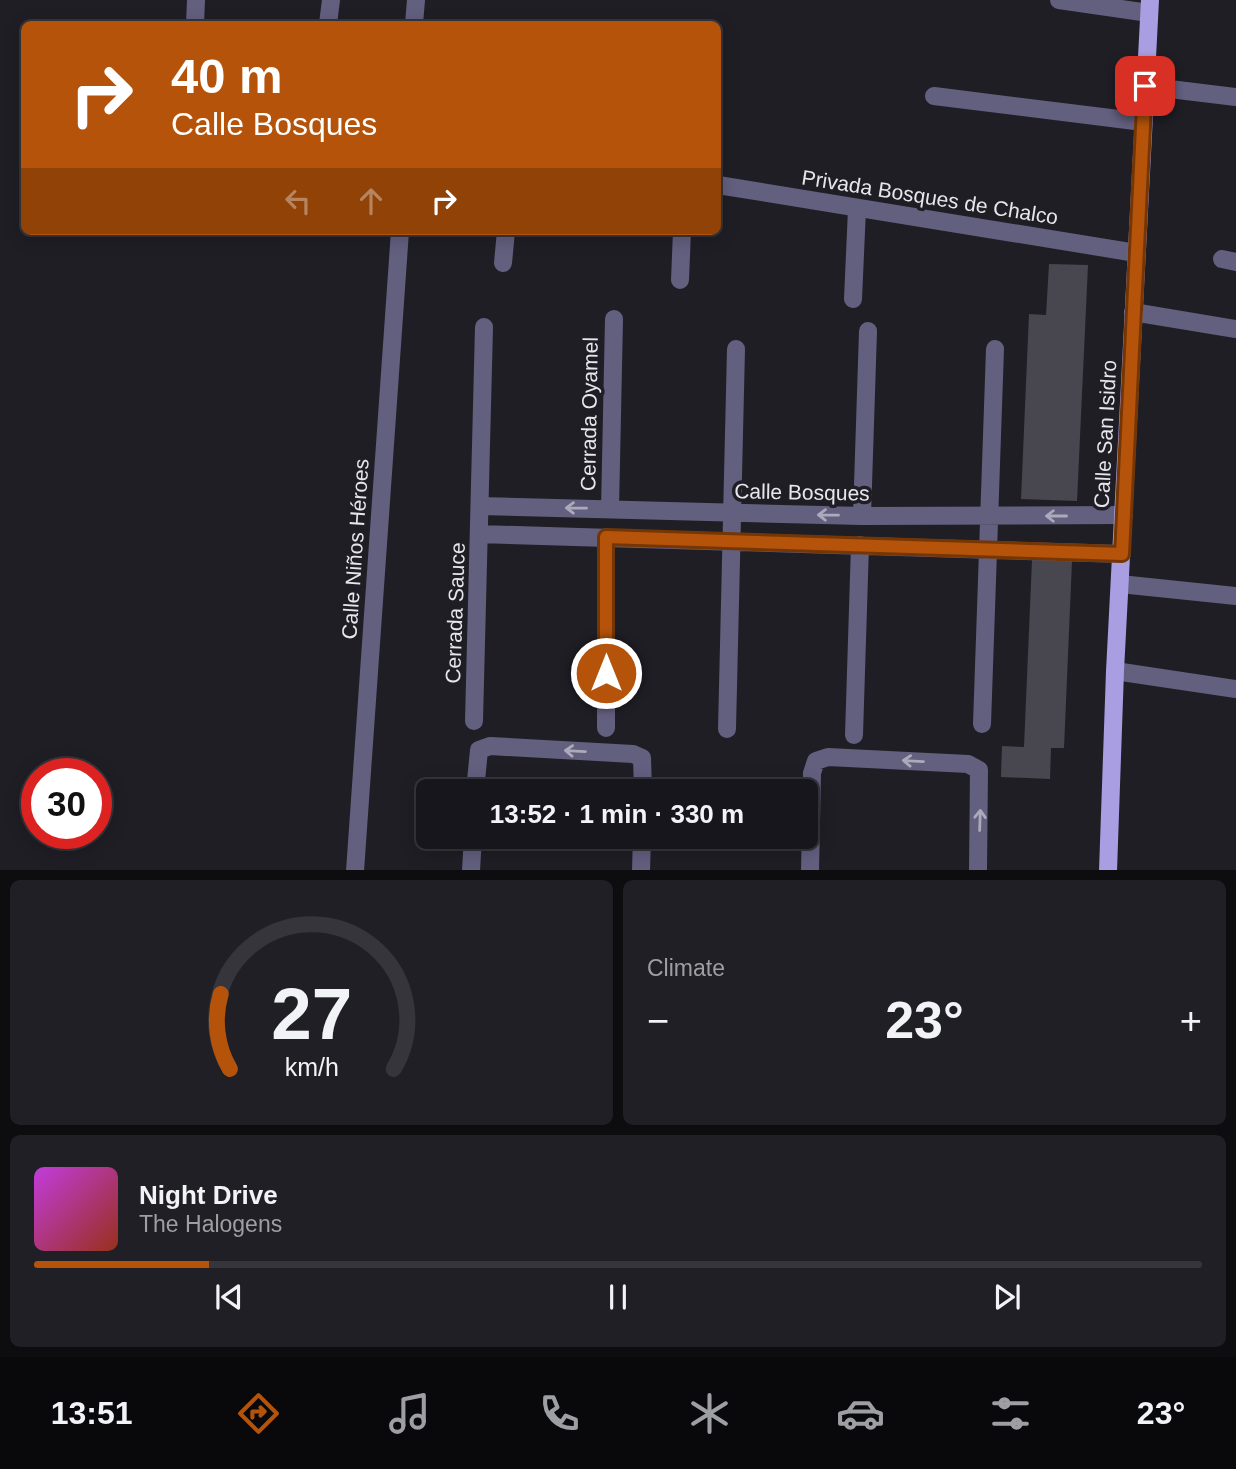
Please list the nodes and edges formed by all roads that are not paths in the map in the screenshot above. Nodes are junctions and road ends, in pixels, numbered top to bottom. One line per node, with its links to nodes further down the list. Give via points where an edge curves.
1 (196, 0): 6 (street)
2 (331, 0): 7 (street)
3 (416, 0): 8 (street)
4 (1059, 0): 5 (street)
5 (1149, 7): 9 (main road, Calle San Isidro)
6 (195, 21)
7 (328, 21)
8 (414, 21)
9 (1145, 86): 11 (street); 12 (main road, Calle San Isidro)
10 (934, 96): 12 (street)
11 (1236, 97)
12 (1143, 122): 18 (main road, Calle San Isidro)
13 (721, 186): 14 (street, Privada Bosques de Chalco)
14 (857, 209): 18 (street, Privada Bosques de Chalco); 21 (street)
15 (400, 235): 54 (street, Calle Niños Héroes)
16 (506, 235): 19 (street)
17 (682, 235): 20 (street)
18 (1136, 253): 22 (main road, Calle San Isidro)
19 (503, 263)
20 (680, 280)
21 (853, 299)
22 (1133, 313): 25 (street); 32 (main road, Calle San Isidro)
23 (614, 320): 30 (street, Cerrada Oyamel)
24 (484, 327): 29 (street, Cerrada Sauce)
25 (1236, 329)
26 (868, 331): 33 (street)
27 (736, 349): 31 (street)
28 (995, 349): 34 (street)
29 (480, 506): 30 (street, Calle Bosques, one-way to 29); 35 (street, Cerrada Sauce)
30 (610, 509): 31 (street, Calle Bosques)
31 (732, 513): 33 (street, Calle Bosques, one-way to 31); 37 (street)
32 (1124, 515): 34 (street, Calle Bosques, one-way to 34); 40 (main road, Calle San Isidro)
33 (862, 516): 34 (street, Calle Bosques)
34 (991, 516): 39 (street)
35 (480, 534): 36 (street); 45 (street, Cerrada Sauce)
36 (606, 537): 37 (street); 47 (street)
37 (731, 541): 38 (street); 48 (street)
38 (860, 545): 39 (street); 49 (street)
39 (990, 549): 40 (street); 46 (street)
40 (1122, 554): 41 (main road, Calle San Isidro)
41 (1120, 584): 42 (street); 43 (main road, Calle San Isidro)
42 (1236, 596)
43 (1115, 671): 44 (street); 59 (main road, Calle San Isidro)
44 (1236, 689)
45 (474, 721)
46 (982, 724)
47 (606, 728)
48 (727, 729)
49 (854, 735)
50 (476, 779): 51 (street, one-way to 50, via 642,758 633,754 490,746 480,750)
51 (643, 779)
52 (472, 849): 55 (street)
53 (642, 849): 56 (street)
54 (355, 870)
55 (471, 870)
56 (641, 870)
57 (810, 870): 58 (street, one-way to 57, via 979,770 968,764 828,757 817,761 812,773)
58 (978, 870)
59 (1108, 870)

